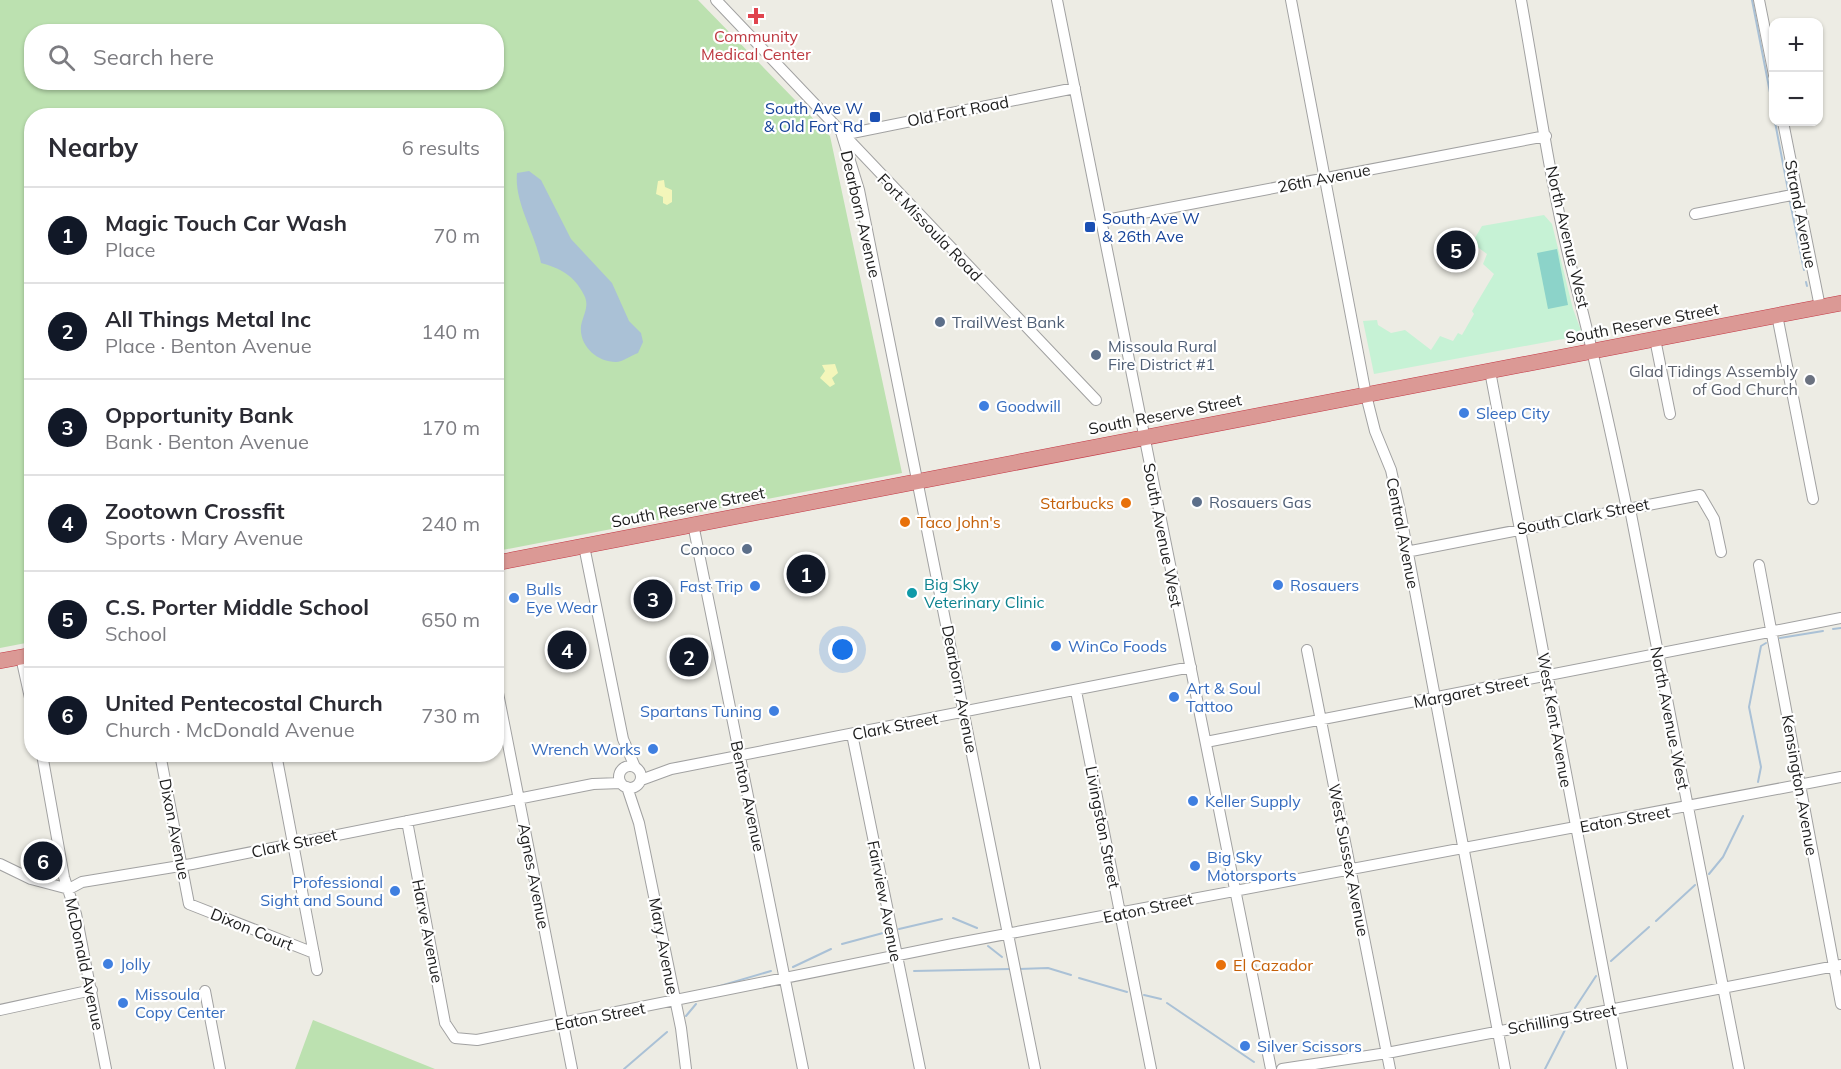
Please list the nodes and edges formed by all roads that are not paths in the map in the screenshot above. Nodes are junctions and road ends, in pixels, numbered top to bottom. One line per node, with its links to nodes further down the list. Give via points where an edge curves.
1 (716, 0): 9 (street, Fort Missoula Road)
2 (1057, 0): 7 (street, South Avenue West)
3 (1291, 0): 11 (street, Central Avenue)
4 (1521, 0): 10 (street, North Avenue West)
5 (1759, 0): 6 (street)
6 (1772, 72)
7 (1075, 88): 9 (street, Old Fort Road); 14 (street, South Avenue West)
8 (1784, 126): 12 (street, Strand Avenue)
9 (842, 135): 22 (street, Fort Missoula Road); 25 (street, Dearborn Avenue, via 859,190)
10 (1546, 136): 11 (street, 26th Avenue); 19 (street, North Avenue West, via 1575,282)
11 (1325, 177): 14 (street, 26th Avenue); 21 (street, Central Avenue)
12 (1797, 194): 13 (street); 16 (street, Strand Avenue)
13 (1695, 214)
14 (1101, 221): 24 (street, South Avenue West)
15 (1841, 303): 16 (highway, South Reserve Street)
16 (1820, 307): 17 (highway, South Reserve Street)
17 (1777, 315): 18 (highway, South Reserve Street); 26 (street)
18 (1655, 339): 19 (highway, South Reserve Street); 23 (street)
19 (1594, 351): 20 (highway, South Reserve Street); 27 (street, North Avenue West)
20 (1490, 371): 21 (highway, South Reserve Street); 29 (street, West Kent Avenue)
21 (1366, 395): 24 (highway, South Reserve Street); 31 (street, Central Avenue, via 1391,470)
22 (1096, 400)
23 (1670, 414)
24 (1143, 436): 25 (highway, South Reserve Street); 41 (street, South Avenue West)
25 (918, 480): 28 (highway, South Reserve Street); 45 (street, Dearborn Avenue)
26 (1813, 499)
27 (1628, 509): 29 (street, South Clark Street); 32 (street, South Clark Street, via 1700,495 1714,519); 39 (street, North Avenue West)
28 (693, 524): 30 (highway, South Reserve Street); 50 (street, Benton Avenue)
29 (1519, 529): 31 (street, South Clark Street); 42 (street, West Kent Avenue)
30 (584, 546): 33 (highway, South Reserve Street); 54 (street, Mary Avenue)
31 (1406, 552): 44 (street, Central Avenue)
32 (1720, 552)
33 (504, 561)
34 (1759, 565): 36 (street, Kensington Avenue)
35 (1841, 618): 36 (street, Margaret Street)
36 (1772, 632): 39 (street, Margaret Street); 56 (street, Kensington Avenue)
37 (1307, 650): 46 (street, West Sussex Avenue)
38 (24, 656): 40 (highway)
39 (1658, 656): 42 (street, Margaret Street); 58 (street, North Avenue West)
40 (0, 661)
41 (1191, 667): 43 (street, Clark Street); 49 (street, South Avenue West)
42 (1547, 676): 44 (street, Margaret Street); 60 (street, West Kent Avenue)
43 (1076, 691): 45 (street, Clark Street); 69 (street, Livingston Street)
44 (1435, 698): 46 (street, Margaret Street); 62 (street, Central Avenue)
45 (965, 713): 48 (street, Clark Street); 70 (street, Dearborn Avenue)
46 (1321, 720): 49 (street, Margaret Street); 65 (street, West Sussex Avenue)
47 (504, 724): 57 (street, Agnes Avenue)
48 (852, 734): 50 (street, Clark Street); 72 (street, Fairview Avenue)
49 (1206, 742): 67 (street, South Avenue West)
50 (740, 756): 54 (street, Clark Street); 75 (street, Benton Avenue)
51 (43, 762): 66 (street, McDonald Avenue)
52 (162, 762): 64 (street, Dixon Avenue)
53 (278, 762): 61 (street)
54 (630, 777): 57 (street, Clark Street); 79 (street, Mary Avenue)
55 (1841, 777): 56 (street, Eaton Street)
56 (1799, 784): 58 (street, Eaton Street); 73 (street, Kensington Avenue)
57 (519, 800): 59 (street, Clark Street); 83 (street, Agnes Avenue)
58 (1688, 807): 60 (street, Eaton Street); 76 (street, North Avenue West)
59 (407, 821): 61 (street, Clark Street); 85 (street, Harve Avenue, via 445,1023)
60 (1574, 828): 62 (street, Eaton Street); 82 (street, West Kent Avenue)
61 (293, 843): 64 (street, Clark Street); 71 (street)
62 (1465, 848): 65 (street, Eaton Street); 84 (street, Central Avenue)
63 (0, 864): 66 (street, via 31,879)
64 (181, 866): 66 (street, Clark Street, via 82,882); 68 (street, Dixon Avenue)
65 (1351, 871): 67 (street, Eaton Street); 86 (street, West Sussex Avenue)
66 (69, 889): 77 (street, McDonald Avenue)
67 (1236, 890): 69 (street, Eaton Street); 95 (street, South Avenue West)
68 (189, 904): 71 (street, Dixon Court)
69 (1120, 914): 70 (street, Eaton Street); 94 (street, Livingston Street)
70 (1010, 933): 72 (street, Eaton Street); 93 (street, Dearborn Avenue)
71 (314, 953): 74 (street)
72 (896, 956): 75 (street, Eaton Street); 92 (street, Fairview Avenue)
73 (1837, 965): 76 (street, Schilling Street); 80 (street, Kensington Avenue)
74 (317, 970)
75 (785, 978): 79 (street, Eaton Street); 91 (street, Benton Avenue)
76 (1723, 988): 82 (street, Schilling Street); 100 (street, North Avenue West)
77 (92, 990): 81 (street); 87 (street, McDonald Avenue)
78 (205, 991): 88 (street)
79 (675, 1002): 83 (street, Eaton Street); 90 (street, Mary Avenue)
80 (1841, 1004)
81 (0, 1010)
82 (1610, 1011): 84 (street, Schilling Street); 99 (street, West Kent Avenue)
83 (562, 1024): 85 (street, Eaton Street, via 477,1040); 89 (street, Agnes Avenue)
84 (1498, 1030): 86 (street, Schilling Street); 98 (street, Central Avenue)
85 (455, 1038)
86 (1387, 1053): 96 (street, Schilling Street); 97 (street, West Sussex Avenue)
87 (106, 1069)
88 (220, 1069)
89 (572, 1069)
90 (686, 1069)
91 (802, 1069)
92 (920, 1069)
93 (1035, 1069)
94 (1151, 1069)
95 (1271, 1069)
96 (1282, 1069)
97 (1389, 1069)
98 (1505, 1069)
99 (1622, 1069)
100 (1739, 1069)

